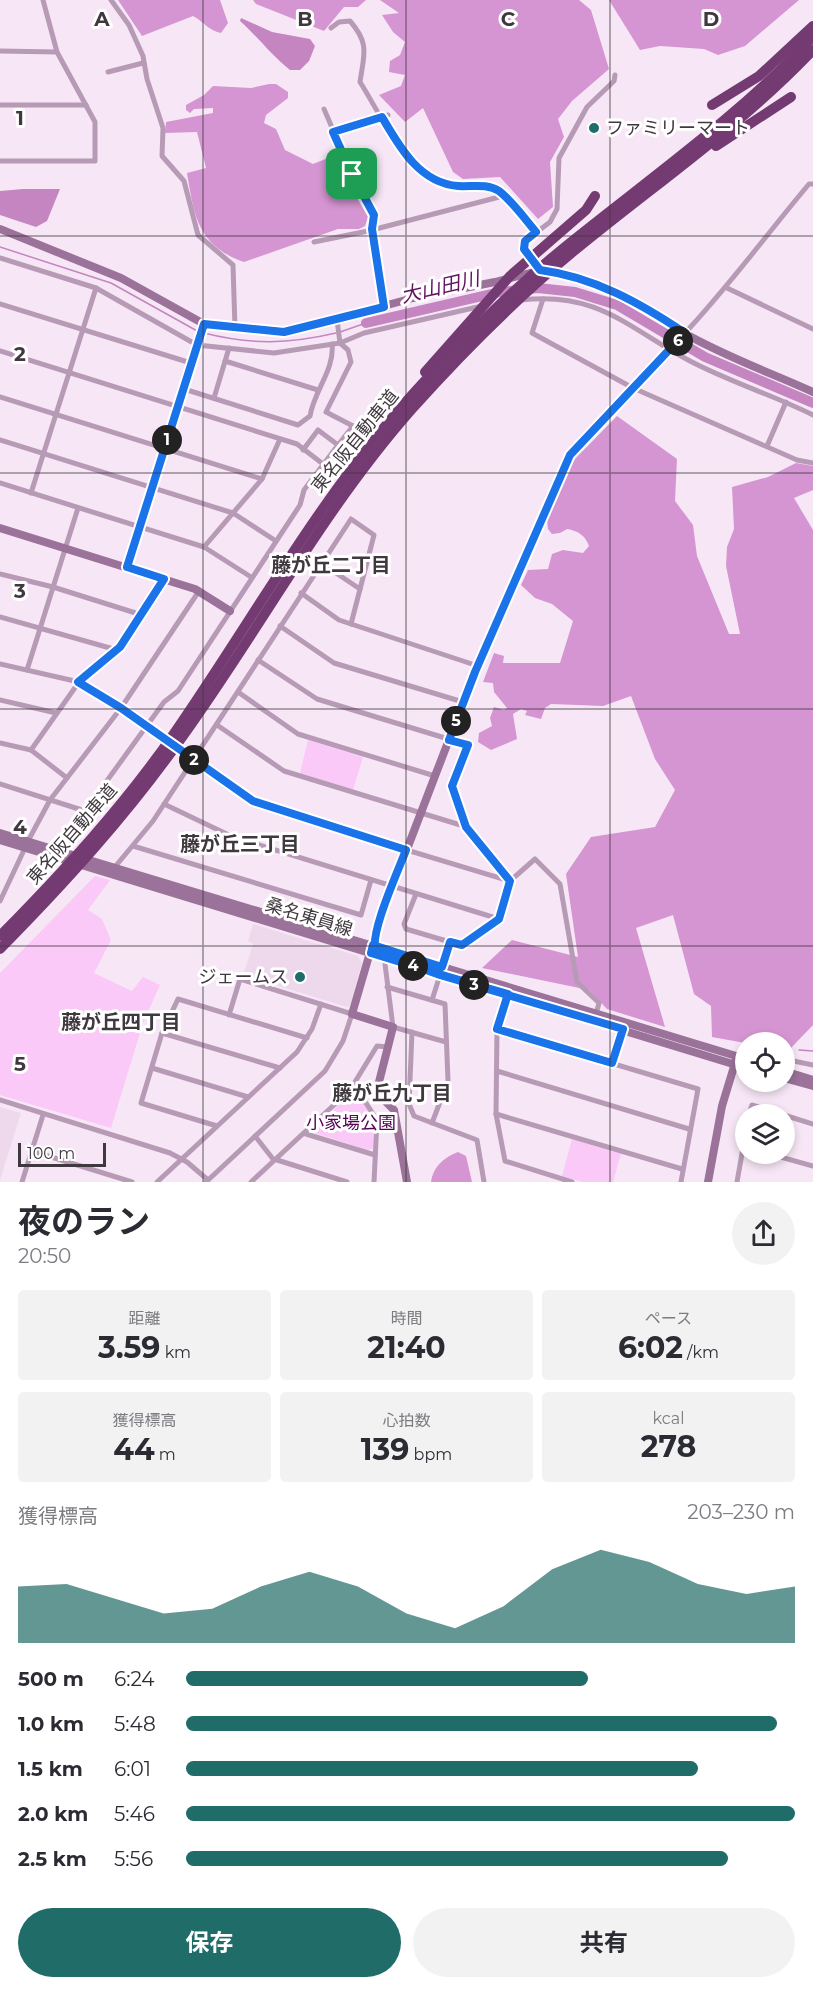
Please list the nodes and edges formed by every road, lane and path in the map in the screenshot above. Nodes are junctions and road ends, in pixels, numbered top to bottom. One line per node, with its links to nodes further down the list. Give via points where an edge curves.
1 (43, 0): 8 (street)
2 (111, 0): 9 (street, via 129,25)
3 (813, 26): 15 (highway, via 759,76)
4 (331, 28): 17 (street, via 350,21 360,33 366,48 360,82)
5 (813, 37): 57 (highway, 東名阪自動車道, via 731,115 559,252 482,322)
6 (813, 50): 20 (highway, 東名阪自動車道, via 770,93)
7 (0, 51): 8 (street)
8 (57, 52): 14 (street)
9 (143, 63): 10 (street); 37 (street, via 163,128 162,156 184,181 198,235 232,265)
10 (108, 72)
11 (615, 75): 26 (street, via 614,81 587,107 559,158 557,209 550,222)
12 (791, 97): 20 (highway, via 694,162)
13 (0, 105): 14 (street)
14 (86, 105): 19 (street, via 95,122 95,161)
15 (712, 105)
16 (324, 109): 18 (street)
17 (385, 116): 18 (street); 22 (street, via 403,154 430,175 446,184 488,186)
18 (333, 132): 25 (street, via 374,215)
19 (0, 161)
20 (680, 167): 138 (highway, 東名阪自動車道, via 574,251 442,376 367,464 132,805 84,862)
21 (813, 184): 31 (street, via 761,241)
22 (503, 196): 25 (street); 26 (street)
23 (595, 196): 57 (highway, via 586,210 521,266 448,344)
24 (0, 229): 36 (street, via 121,278)
25 (372, 229): 27 (street); 34 (street)
26 (536, 232): 29 (street, via 525,241 524,249)
27 (314, 242)
28 (0, 258): 30 (street)
29 (540, 270): 34 (street); 40 (street, via 600,285 655,313)
30 (96, 288): 39 (street); 41 (street)
31 (727, 288): 38 (street); 40 (street)
32 (543, 298): 43 (street, via 475,308 364,333); 45 (street, via 570,300 610,313); 50 (street, via 532,333)
33 (0, 304): 39 (street)
34 (384, 307): 35 (street)
35 (337, 320): 37 (street, via 284,332); 43 (street)
36 (204, 324): 37 (street); 41 (street)
37 (235, 328)
38 (813, 329)
39 (83, 330): 48 (street); 49 (street)
40 (684, 334): 45 (street); 53 (street)
41 (198, 343): 44 (street); 48 (street)
42 (332, 344): 43 (street); 44 (street, via 274,353); 52 (street, via 334,356)
43 (340, 344): 61 (street, via 345,346 351,362 326,412)
44 (229, 348): 47 (street)
45 (671, 348): 50 (street); 56 (street, via 711,371)
46 (0, 351): 49 (street)
47 (225, 361): 52 (street); 55 (street)
48 (191, 363): 51 (street)
49 (69, 373): 58 (street); 59 (street)
50 (633, 388): 65 (street); 101 (street, via 570,455)
51 (184, 389): 55 (street); 58 (street)
52 (318, 390): 55 (street, via 310,416 298,425)
53 (813, 392)
54 (0, 397): 59 (street)
55 (214, 398)
56 (786, 402): 60 (street); 65 (street)
57 (404, 404): 136 (highway, 東名阪自動車道, via 317,515 174,733 125,800)
58 (178, 407): 62 (street); 66 (street)
59 (56, 415): 66 (street); 69 (street)
60 (813, 415)
61 (353, 426): 64 (street); 68 (street, via 356,427)
62 (280, 439): 67 (street); 72 (street)
63 (0, 440): 69 (street)
64 (338, 445): 67 (street, via 318,430); 71 (street)
65 (767, 446): 70 (street)
66 (164, 449): 72 (street); 74 (street)
67 (303, 450): 71 (street)
68 (348, 453)
69 (43, 454): 74 (street); 75 (street)
70 (813, 463)
71 (322, 464): 80 (street)
72 (262, 479): 77 (street)
73 (0, 483): 75 (street)
74 (152, 488): 77 (street); 78 (street)
75 (31, 493): 76 (street)
76 (78, 508): 78 (street); 82 (street)
77 (233, 513): 80 (street); 81 (street)
78 (140, 527): 81 (street); 84 (street)
79 (0, 528): 82 (street)
80 (276, 541): 86 (street)
81 (204, 547): 86 (street)
82 (65, 548): 84 (street); 88 (street)
83 (321, 563): 89 (street); 89 (street, via 351,519 374,535); 91 (street)
84 (127, 567): 87 (street)
85 (0, 574): 88 (street)
86 (251, 578): 92 (street)
87 (164, 579): 90 (street); 93 (street)
88 (53, 587): 93 (street); 97 (street)
89 (360, 590): 95 (street)
90 (199, 591): 92 (street); 107 (street)
91 (301, 593): 95 (street); 96 (street)
92 (230, 611): 110 (street, via 178,692 164,702)
93 (142, 615): 98 (street)
94 (0, 617): 97 (street)
95 (351, 624): 101 (street)
96 (280, 626): 99 (street); 106 (street, via 334,663)
97 (41, 627): 98 (street); 102 (street)
98 (117, 650): 103 (street)
99 (258, 660): 104 (street); 111 (street, via 316,699)
100 (0, 664): 102 (street)
101 (478, 666): 106 (street)
102 (27, 670): 103 (street)
103 (78, 682): 107 (street); 108 (street)
104 (238, 692): 109 (street); 115 (street, via 298,734)
105 (0, 700): 108 (street)
106 (463, 702): 111 (street)
107 (121, 708): 110 (street); 116 (street)
108 (56, 713): 113 (street)
109 (216, 725): 114 (street); 120 (street, via 284,771)
110 (149, 728): 114 (street); 118 (street, via 85,811)
111 (449, 740): 115 (street); 121 (street, via 468,745 452,786)
112 (0, 743): 113 (street)
113 (30, 750): 116 (street)
114 (191, 758): 119 (street); 126 (street, via 264,807)
115 (435, 776): 120 (street)
116 (67, 778): 118 (street)
117 (0, 784): 118 (street)
118 (50, 800): 124 (street)
119 (164, 804): 125 (street); 128 (street, via 233,837)
120 (421, 813): 121 (street); 126 (street)
121 (466, 827): 129 (street)
122 (0, 833): 124 (street, 桑名東員線)
123 (0, 840): 124 (street, 桑名東員線)
124 (27, 845): 127 (street, 桑名東員線); 132 (street)
125 (133, 846): 127 (street); 128 (street, via 361,915)
126 (406, 850): 129 (street); 131 (street)
127 (112, 871): 139 (street, 桑名東員線); 139 (street, 桑名東員線)
128 (371, 880): 131 (street)
129 (510, 881): 135 (street); 147 (street, via 535,859 560,884 577,982 599,1003)
130 (0, 887): 132 (street)
131 (392, 887): 133 (street); 139 (street)
132 (7, 889): 134 (street)
133 (416, 894): 135 (street); 137 (street, via 404,924 406,928)
134 (0, 900)
135 (499, 919): 137 (street, via 462,945)
136 (0, 936)
137 (450, 942): 141 (street)
138 (0, 949)
139 (372, 949): 141 (street, 桑名東員線); 146 (street)
140 (385, 964): 142 (street)
141 (441, 971): 143 (street, 桑名東員線); 144 (street); 147 (street, 桑名東員線)
142 (387, 987): 144 (street); 149 (street)
143 (508, 994): 150 (street); 151 (street, 桑名東員線)
144 (432, 1000): 155 (street, via 445,1004)
145 (321, 1004): 146 (street); 148 (street, via 240,979); 154 (street)
146 (352, 1014): 149 (street); 179 (street, via 343,1041 325,1071)
147 (596, 1014): 157 (street, 桑名東員線)
148 (229, 1015): 153 (street, via 178,999); 154 (street)
149 (393, 1027): 152 (street); 156 (street)
150 (497, 1029): 160 (street); 164 (street)
151 (623, 1029): 158 (street, 桑名東員線); 160 (street)
152 (412, 1032): 155 (street); 174 (street, via 409,1104 414,1116)
153 (162, 1033): 162 (street); 163 (street)
154 (307, 1038): 163 (street)
155 (446, 1042): 174 (street, via 447,1081)
156 (388, 1047): 168 (street, via 377,1046); 195 (street, via 379,1095 394,1110)
157 (735, 1059)
158 (735, 1060)
159 (795, 1061): 161 (street)
160 (612, 1063): 177 (street, via 698,1089)
161 (813, 1065)
162 (152, 1068): 169 (street); 176 (street, via 141,1103)
163 (280, 1068): 169 (street)
164 (497, 1071): 171 (street); 177 (street)
165 (735, 1072): 199 (street, via 722,1106)
166 (795, 1078): 167 (street)
167 (811, 1083)
168 (350, 1090): 178 (street); 181 (street, via 366,1103 377,1120)
169 (248, 1097): 176 (street)
170 (0, 1101): 172 (street)
171 (496, 1114): 187 (street); 197 (street, via 505,1161)
172 (43, 1115): 180 (street); 182 (street)
173 (795, 1119): 175 (street)
174 (432, 1123): 196 (street, via 477,1140)
175 (813, 1124)
176 (218, 1126): 182 (street)
177 (689, 1129): 187 (street)
178 (306, 1134): 181 (street); 183 (street)
179 (255, 1136): 183 (street); 188 (street)
180 (32, 1151): 189 (street); 190 (street)
181 (375, 1155): 194 (street)
182 (182, 1159): 188 (street); 191 (street)
183 (275, 1160): 192 (street); 193 (street)
184 (795, 1161): 186 (street)
185 (740, 1164): 200 (street)
186 (813, 1166)
187 (682, 1169): 198 (street)
188 (207, 1181)
189 (22, 1182)
190 (132, 1182)
191 (157, 1182)
192 (251, 1182)
193 (347, 1182)
194 (374, 1182)
195 (407, 1182)
196 (484, 1182)
197 (572, 1182)
198 (681, 1182)
199 (708, 1182)
200 (737, 1182)

